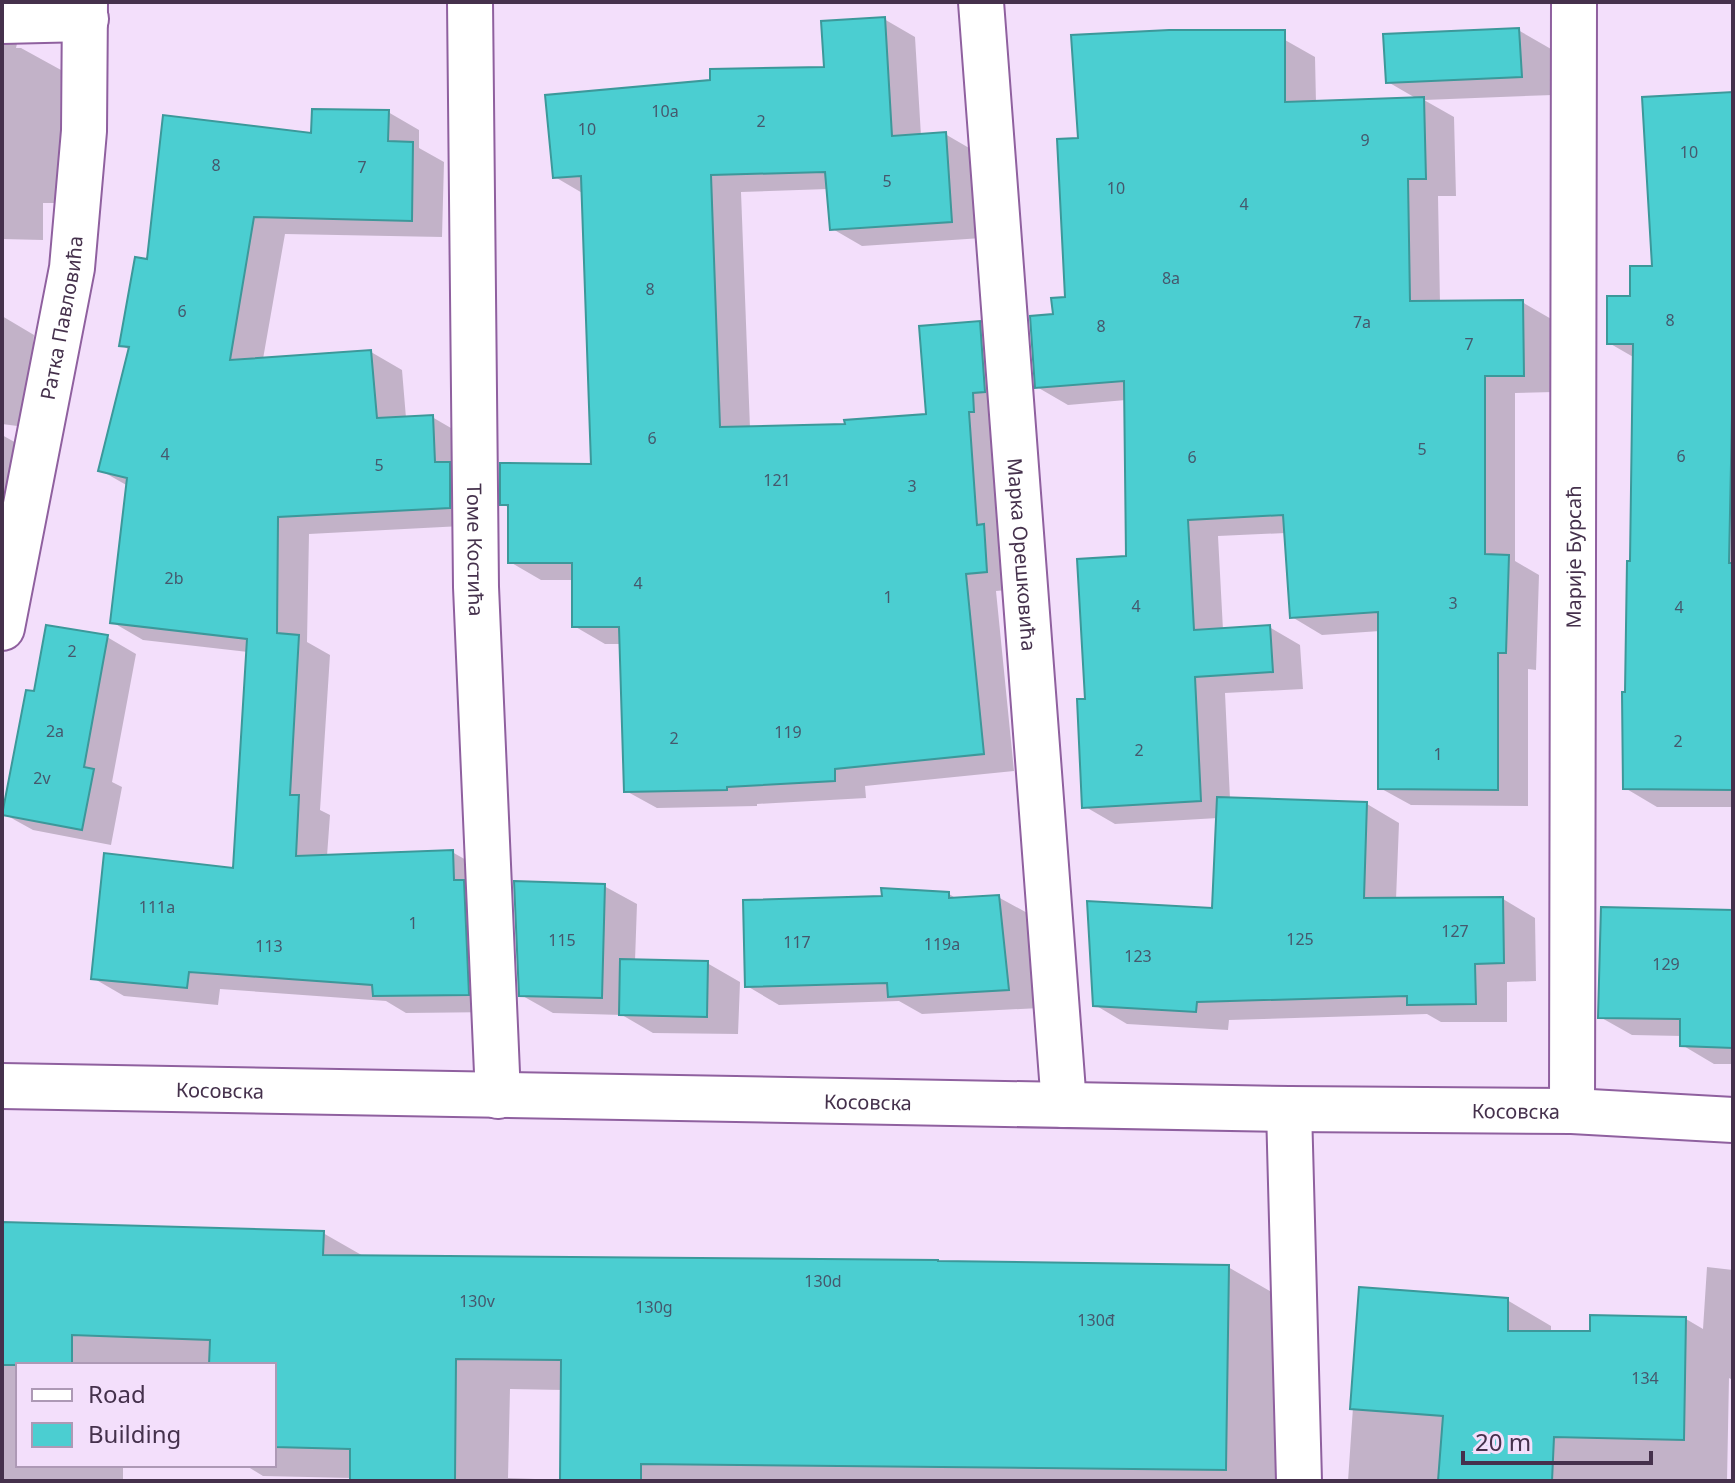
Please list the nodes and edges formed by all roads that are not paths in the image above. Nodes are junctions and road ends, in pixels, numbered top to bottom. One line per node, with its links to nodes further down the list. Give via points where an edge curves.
1 (470, 2): 8 (street, Томе Костића, via 476,587)
2 (981, 2): 9 (street, Марка Орешковића)
3 (1574, 2): 11 (street, Марије Бурсаћ)
4 (85, 11): 5 (street); 6 (street, Ратка Павловића, via 84,131 72,268)
5 (2, 21)
6 (2, 628)
7 (2, 1086): 8 (street, Косовска)
8 (498, 1096): 9 (street, Косовска)
9 (1064, 1105): 10 (street, Косовска)
10 (1289, 1109): 11 (street, Косовска); 13 (street)
11 (1572, 1111): 12 (street, Косовска)
12 (1733, 1120)
13 (1299, 1481)

